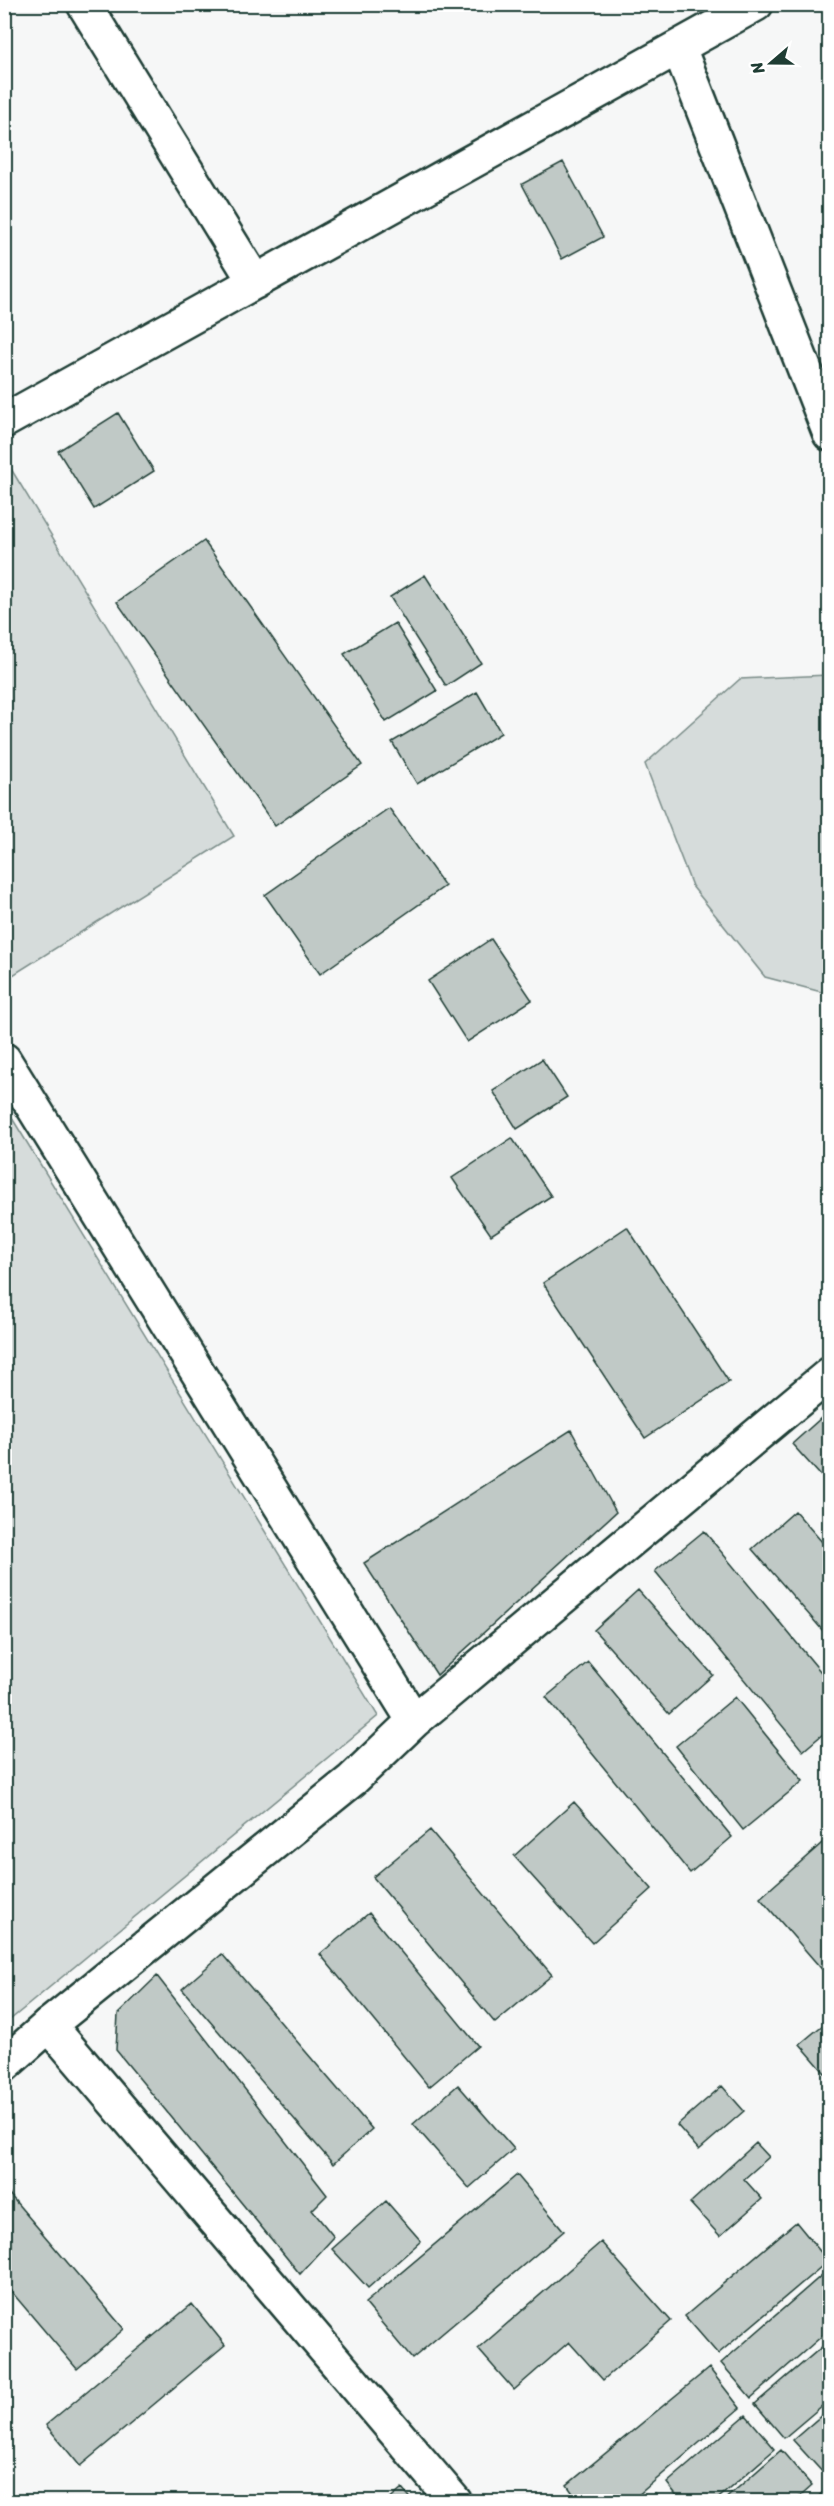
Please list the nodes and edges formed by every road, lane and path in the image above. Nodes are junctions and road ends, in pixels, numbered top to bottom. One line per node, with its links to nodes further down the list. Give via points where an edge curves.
1 (84, 4): 4 (street)
2 (756, 4): 3 (street)
3 (679, 48): 4 (street); 6 (street)
4 (255, 282): 5 (street)
5 (4, 421)
6 (830, 434)
7 (4, 1060): 9 (street)
8 (830, 1374): 9 (street)
9 (414, 1721): 10 (street, via 352,1780)
10 (49, 2025): 11 (street); 12 (street)
11 (4, 2065)
12 (455, 2502)

